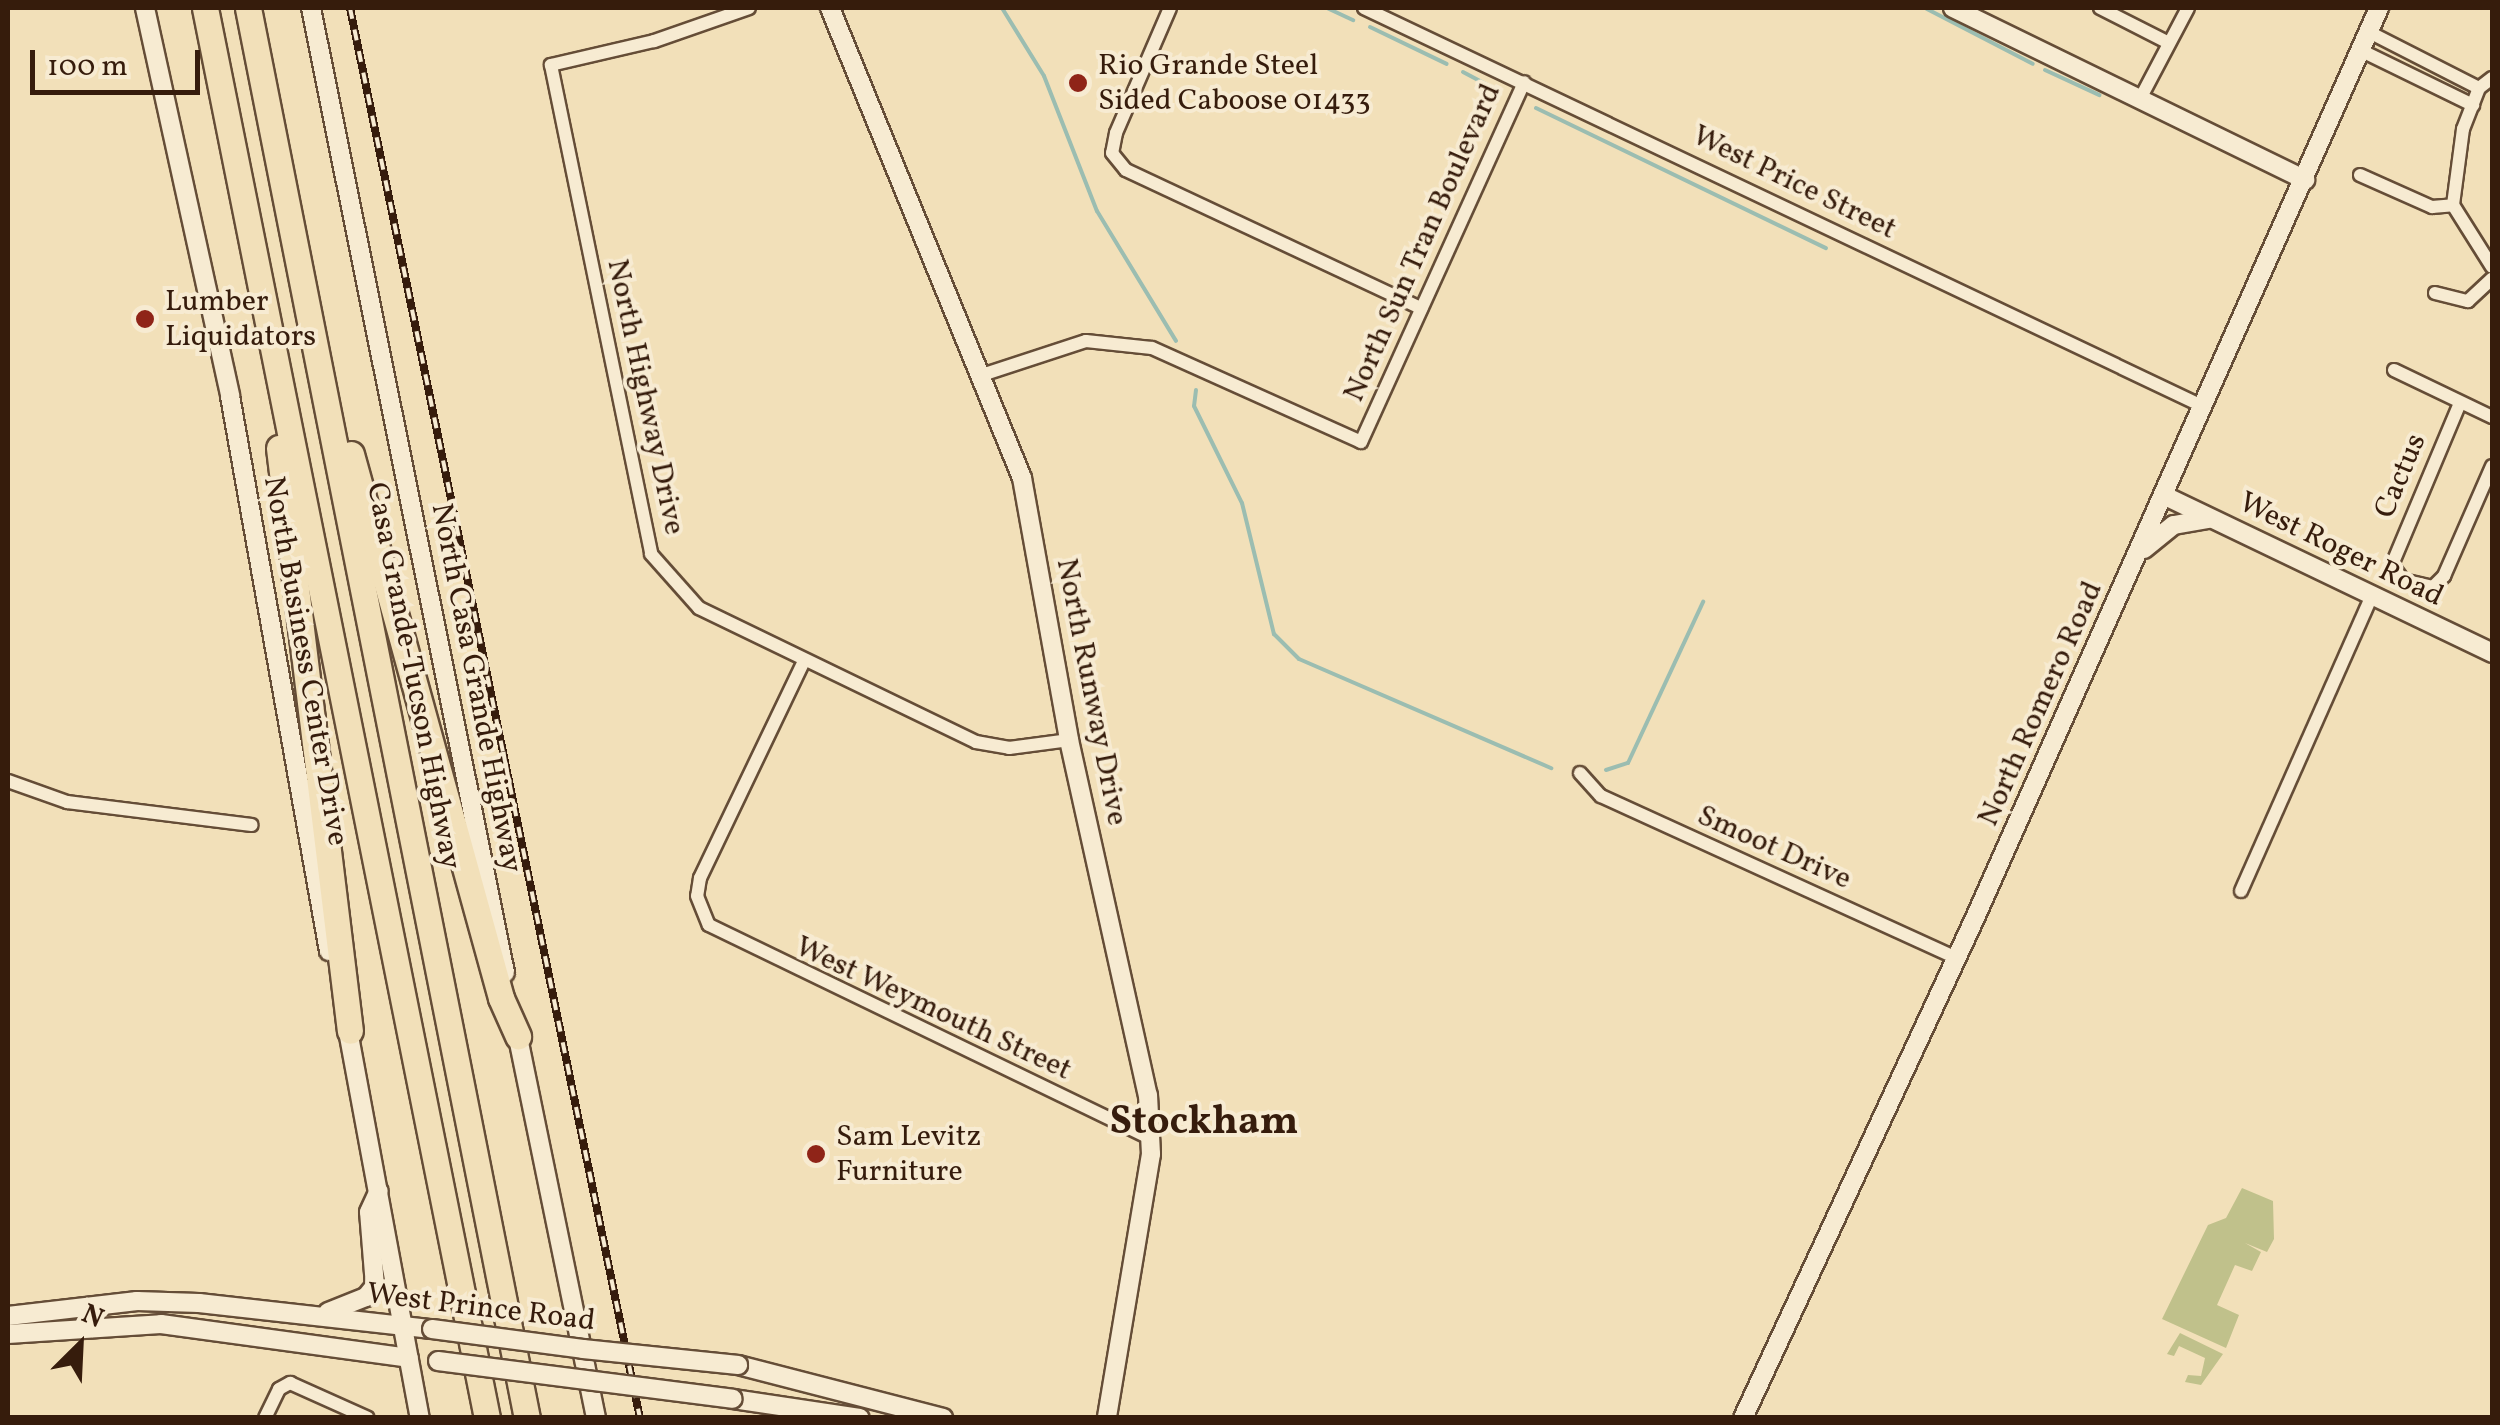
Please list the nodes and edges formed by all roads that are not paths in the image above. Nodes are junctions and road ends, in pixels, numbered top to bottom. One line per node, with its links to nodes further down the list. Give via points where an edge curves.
1 (145, 8): 48 (street, North Business Center Drive, via 230,396 328,947)
2 (205, 8): 28 (highway)
3 (248, 8): 26 (highway, Casa Grande-Tucson Highway)
4 (311, 8): 49 (street, North Casa Grande Highway)
5 (748, 8): 41 (street, North Highway Drive, via 654,41 552,65 651,554 686,600)
6 (830, 8): 31 (street, North Runway Drive)
7 (1170, 8): 29 (street, via 1112,154 1141,180)
8 (1364, 8): 17 (street, West Price Street)
9 (1953, 8): 19 (street)
10 (2100, 8): 14 (street)
11 (2188, 8): 14 (street)
12 (2379, 8): 13 (street, North Romero Road)
13 (2369, 32): 15 (street, North Romero Road); 18 (street)
14 (2169, 43): 19 (street)
15 (2360, 50): 20 (street); 22 (street, North Romero Road)
16 (2492, 78): 18 (street)
17 (1524, 82): 29 (street, North Sun Tran Boulevard); 33 (street, West Price Street)
18 (2480, 88): 20 (street)
19 (2140, 99): 22 (street)
20 (2473, 104): 23 (street)
21 (2360, 175): 23 (street, via 2432,207)
22 (2305, 180): 33 (street, North Romero Road)
23 (2453, 204): 24 (street)
24 (2492, 267)
25 (2492, 279): 27 (street, via 2468,301)
26 (303, 282): 49 (highway); 63 (highway, Casa Grande-Tucson Highway)
27 (2435, 293)
28 (264, 304): 48 (highway); 62 (highway)
29 (1421, 308): 31 (street, North Sun Tran Boulevard, via 1360,442 1152,348 1086,341)
30 (2394, 370): 32 (street)
31 (985, 374): 42 (street, North Runway Drive, via 1022,478)
32 (2460, 403): 34 (street); 35 (street, Cactus, via 2392,565 2403,580 2422,588 2438,584)
33 (2202, 406): 36 (street, North Romero Road)
34 (2492, 417)
35 (2492, 466)
36 (2165, 496): 37 (street, West Roger Road); 38 (street, North Romero Road)
37 (2214, 520): 38 (street, via 2174,525); 39 (street, West Roger Road)
38 (2140, 552): 47 (street, North Romero Road)
39 (2372, 596): 40 (street, West Roger Road); 46 (street)
40 (2492, 653)
41 (804, 660): 42 (street, North Highway Drive, via 976,742 1009,748); 50 (street, West Weymouth Street, via 700,878 701,913 746,948)
42 (1070, 740): 50 (street, North Runway Drive, via 1148,1095)
43 (1580, 772): 47 (street, Smoot Drive, via 1601,796)
44 (8, 780): 45 (street, via 67,802)
45 (252, 825)
46 (2241, 892)
47 (1956, 958): 68 (street, North Romero Road)
48 (350, 1032): 51 (street, North Business Center Drive)
49 (518, 1036): 56 (street, North Casa Grande Highway)
50 (1150, 1138): 67 (street, North Runway Drive)
51 (380, 1191): 52 (street, via 368,1212 375,1286 344,1310); 54 (street, North Business Center Drive)
52 (314, 1315): 53 (street, West Prince Road, via 137,1301); 54 (street, West Prince Road)
53 (8, 1316)
54 (404, 1326): 56 (street, West Prince Road, bridge); 57 (street, North Business Center Drive)
55 (8, 1334): 57 (street, West Prince Road, via 162,1324)
56 (583, 1349): 58 (street, North Casa Grande Highway); 66 (street, West Prince Road, bridge, via 738,1365)
57 (410, 1358): 58 (street, West Prince Road, bridge); 61 (street, North Business Center Drive)
58 (590, 1380): 64 (street, North Casa Grande Highway); 65 (street, West Prince Road, bridge)
59 (265, 1418): 60 (street, via 279,1388 290,1383)
60 (368, 1418)
61 (420, 1418)
62 (486, 1418)
63 (527, 1418)
64 (596, 1418)
65 (860, 1418)
66 (943, 1418)
67 (1107, 1418)
68 (1743, 1418)

